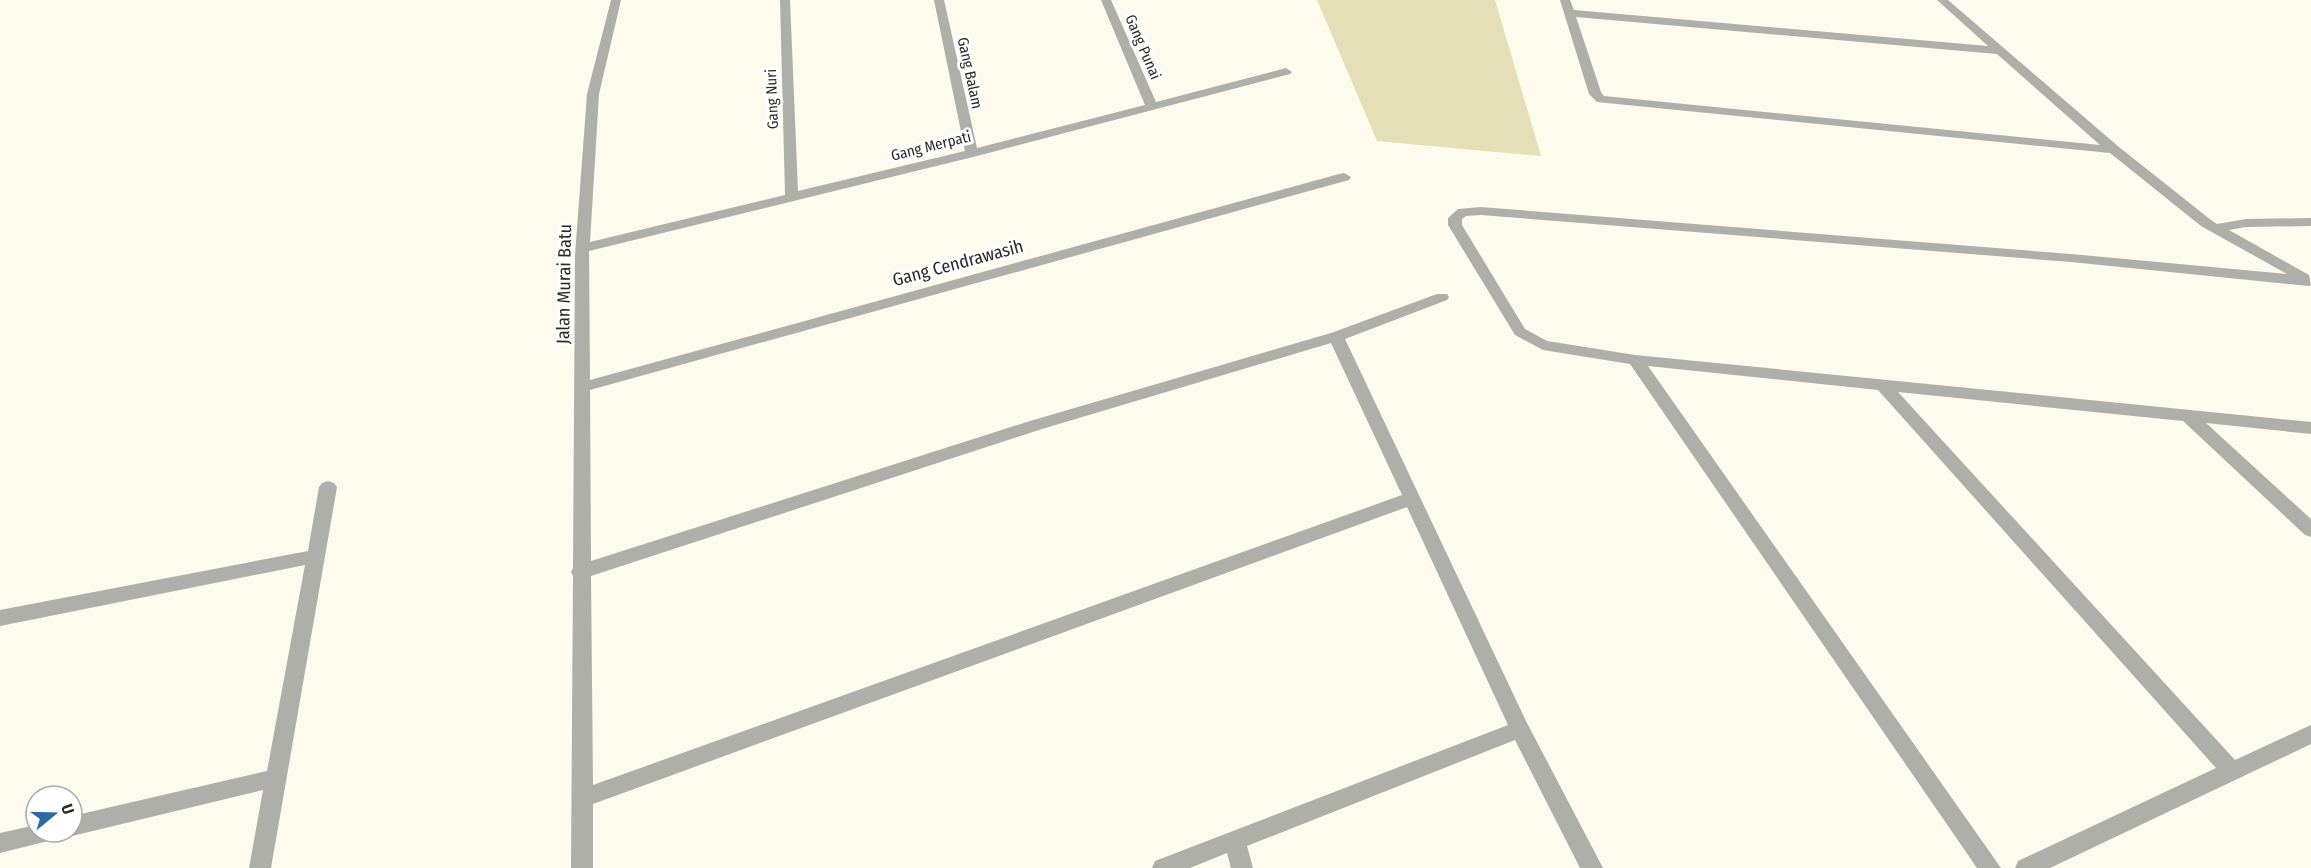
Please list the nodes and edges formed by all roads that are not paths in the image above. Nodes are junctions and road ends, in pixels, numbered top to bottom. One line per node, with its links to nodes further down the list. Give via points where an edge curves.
1 (616, 0): 17 (street, Jalan Murai Batu, via 593,94)
2 (785, 0): 14 (street, Gang Nuri)
3 (939, 0): 12 (street, Gang Balam)
4 (1106, 0): 10 (street, Gang Punai)
5 (1565, 0): 7 (street)
6 (1942, 0): 8 (street)
7 (1568, 13): 8 (street); 11 (street, via 1600,99)
8 (2001, 51): 11 (street)
9 (1286, 72): 10 (street, Gang Merpati)
10 (1152, 106): 12 (street, Gang Merpati)
11 (2114, 150): 16 (street)
12 (972, 153): 14 (street, Gang Merpati)
13 (1344, 177): 23 (street, Gang Cendrawasih)
14 (792, 197): 17 (street, Gang Merpati)
15 (2311, 222): 16 (street, via 2246,223)
16 (2216, 228): 18 (street)
17 (583, 248): 23 (street, Jalan Murai Batu)
18 (2310, 282): 21 (street, via 2059,257 1481,211 1463,212 1455,218 1455,225 1520,332 1543,345)
19 (1442, 297): 20 (street)
20 (1336, 337): 27 (street); 30 (street, via 1036,424)
21 (1635, 360): 22 (street); 46 (street)
22 (1882, 384): 24 (street); 34 (street)
23 (582, 387): 30 (street, Jalan Murai Batu)
24 (2187, 415): 25 (street); 28 (street)
25 (2311, 428)
26 (328, 487): 29 (street)
27 (1412, 498): 32 (street); 36 (street)
28 (2311, 530)
29 (316, 556): 31 (street); 35 (street)
30 (580, 572): 36 (street, Jalan Murai Batu)
31 (0, 618)
32 (1520, 729): 39 (street); 45 (street)
33 (2311, 734): 34 (street)
34 (2233, 772): 47 (street)
35 (276, 778): 37 (street); 41 (street)
36 (583, 798): 42 (street, Jalan Murai Batu)
37 (84, 823)
38 (24, 838): 40 (street)
39 (1234, 840): 43 (street); 44 (street)
40 (0, 843)
41 (260, 868)
42 (582, 868)
43 (1163, 868)
44 (1242, 868)
45 (1592, 868)
46 (1990, 868)
47 (2026, 868)

